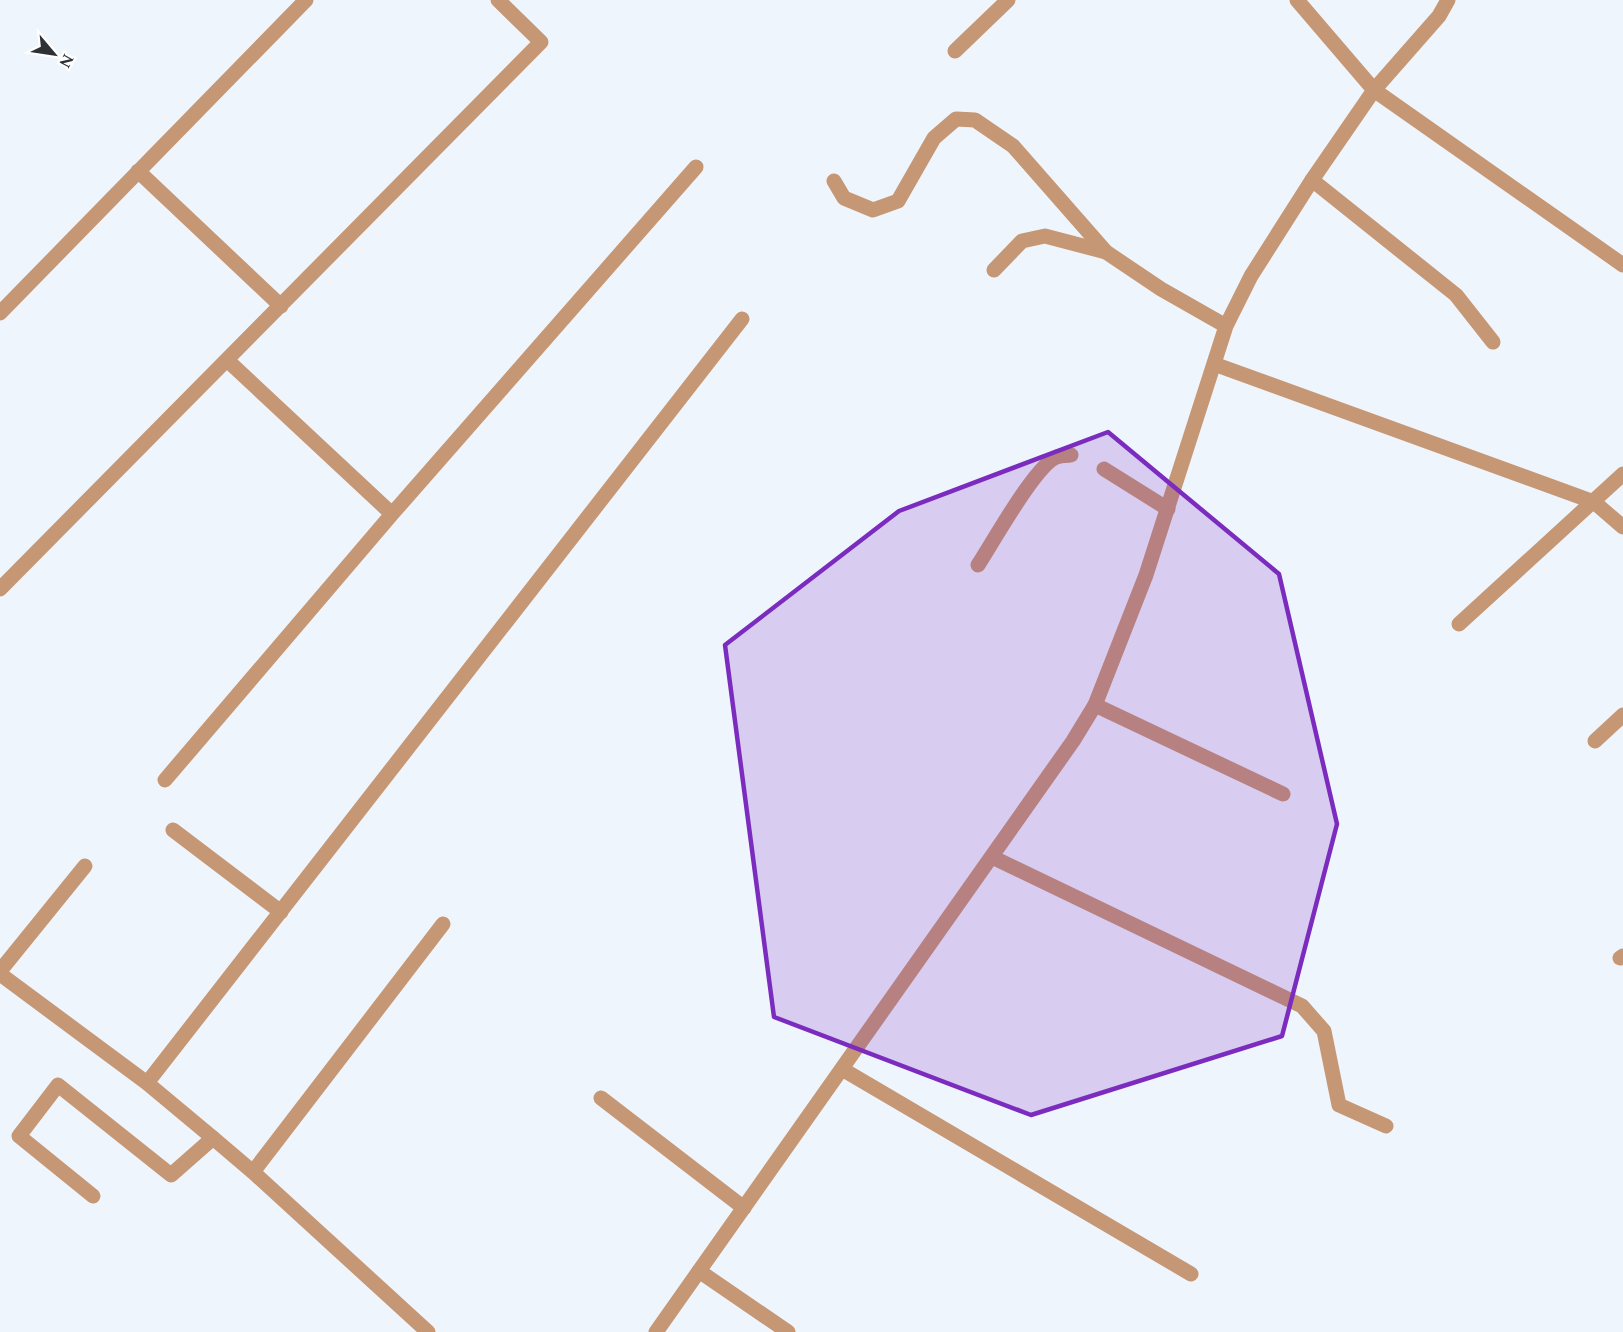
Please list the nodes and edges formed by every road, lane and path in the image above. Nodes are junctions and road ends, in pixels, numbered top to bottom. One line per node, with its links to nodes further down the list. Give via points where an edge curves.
1 (306, 0): 9 (street)
2 (498, 0): 15 (street, via 541,42)
3 (1008, 0): 6 (street)
4 (1297, 0): 7 (street)
5 (1448, 0): 7 (street, via 1440,16)
6 (955, 51)
7 (1374, 90): 10 (street); 13 (street)
8 (696, 167): 27 (street)
9 (138, 171): 15 (street); 16 (street)
10 (1312, 180): 18 (street, via 1251,276); 19 (street, via 1456,295)
11 (834, 181): 12 (street, via 844,198 873,210 898,201 934,138 956,119 975,120 1013,146)
12 (1106, 252): 14 (street, via 1045,236 1022,241); 18 (street, via 1161,290)
13 (1623, 265)
14 (994, 270)
15 (280, 306): 20 (street)
16 (0, 313)
17 (741, 319): 40 (street)
18 (1226, 326): 21 (street)
19 (1493, 342)
20 (227, 360): 27 (street); 30 (street)
21 (1214, 364): 25 (street); 26 (street)
22 (1071, 455): 29 (street, via 1056,457 1042,467)
23 (1104, 469): 26 (street)
24 (1623, 474): 25 (street)
25 (1594, 502): 28 (street); 31 (street)
26 (1168, 508): 32 (street)
27 (392, 514): 35 (street)
28 (1623, 527)
29 (978, 565)
30 (0, 589)
31 (1459, 624)
32 (1095, 705): 36 (street); 38 (street)
33 (1623, 715): 34 (street)
34 (1595, 741)
35 (165, 780)
36 (1283, 794)
37 (173, 830): 40 (street)
38 (992, 857): 43 (street); 46 (street, via 1302,1006 1324,1031 1339,1105)
39 (85, 866): 42 (street)
40 (281, 912): 44 (street)
41 (443, 924): 48 (street)
42 (0, 972): 44 (street)
43 (842, 1069): 50 (street); 52 (street)
44 (147, 1083): 47 (street)
45 (601, 1098): 50 (street)
46 (1386, 1126)
47 (213, 1138): 48 (street); 49 (street, via 171,1176 58,1085 19,1136)
48 (253, 1172): 53 (street)
49 (93, 1196)
50 (744, 1208): 51 (street)
51 (699, 1271): 54 (street); 55 (street)
52 (1191, 1274)
53 (428, 1332)
54 (656, 1332)
55 (788, 1332)

